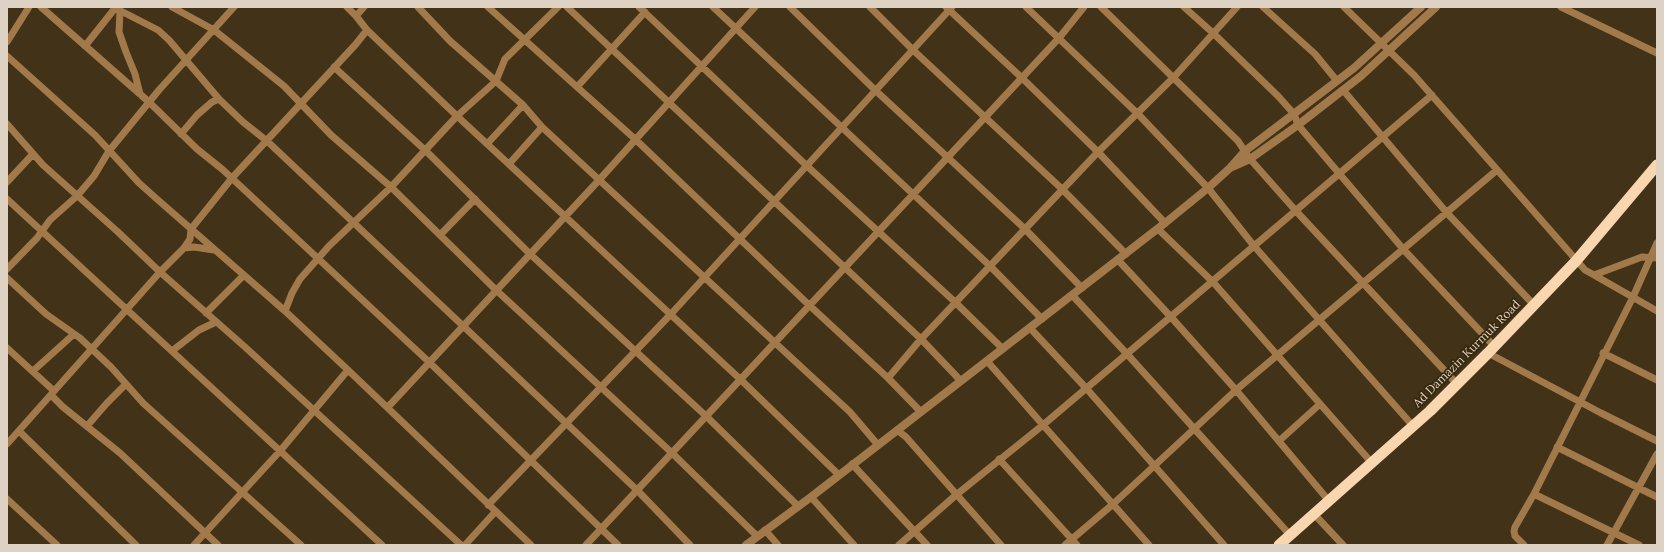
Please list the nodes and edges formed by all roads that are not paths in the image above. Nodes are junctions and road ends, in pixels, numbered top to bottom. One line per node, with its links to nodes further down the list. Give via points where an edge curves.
1 (30, 7): 35 (street)
2 (41, 7): 37 (street)
3 (172, 7): 30 (street)
4 (234, 7): 30 (street)
5 (347, 7): 28 (street)
6 (364, 7): 28 (street)
7 (418, 7): 48 (street)
8 (488, 7): 34 (street)
9 (558, 7): 34 (street)
10 (567, 7): 38 (street)
11 (713, 7): 29 (street)
12 (755, 7): 29 (street)
13 (790, 7): 51 (street)
14 (870, 7): 39 (street)
15 (1026, 7): 33 (street)
16 (1084, 7): 33 (street)
17 (1101, 7): 46 (street)
18 (1184, 7): 32 (street)
19 (1237, 7): 32 (street)
20 (1263, 7): 49 (street, via 1315,54)
21 (1344, 7): 36 (street)
22 (1421, 7): 36 (street)
23 (1436, 7): 40 (street)
24 (1561, 7): 41 (street)
25 (949, 8): 39 (street); 47 (street)
26 (117, 9): 37 (street); 43 (street, via 158,30); 53 (street, via 119,32)
27 (642, 10): 38 (street); 44 (street)
28 (356, 16): 31 (street)
29 (736, 29): 44 (street); 67 (street)
30 (214, 30): 43 (street); 58 (street, via 267,72)
31 (367, 30): 45 (street); 62 (street)
32 (1214, 33): 46 (street); 61 (street)
33 (1059, 38): 47 (street); 60 (street)
34 (525, 39): 48 (street, via 505,59); 50 (street)
35 (7, 42)
36 (1382, 43): 40 (street); 49 (street)
37 (85, 46): 53 (street)
38 (612, 50): 50 (street); 57 (street)
39 (913, 50): 51 (street); 63 (street)
40 (1389, 50): 52 (street); 54 (street)
41 (1657, 53)
42 (7, 56): 73 (street)
43 (186, 61): 55 (street); 56 (street)
44 (702, 66): 57 (street); 82 (street)
45 (334, 67): 58 (street); 74 (street)
46 (1174, 77): 60 (street); 75 (street, via 1238,141)
47 (1022, 78): 63 (street); 76 (street)
48 (496, 81): 59 (street); 62 (street)
49 (1337, 81): 61 (street)
50 (577, 88): 70 (street)
51 (875, 90): 67 (street); 78 (street)
52 (1343, 90): 65 (street); 69 (street)
53 (140, 94): 56 (street)
54 (1432, 95): 69 (street); 84 (street)
55 (219, 99): 68 (street, via 197,115); 71 (street)
56 (149, 102): 68 (street); 73 (street)
57 (668, 103): 70 (street); 96 (street)
58 (301, 104): 71 (street); 89 (street, via 331,135)
59 (523, 106): 66 (street); 72 (street)
60 (1138, 114): 76 (street); 90 (street)
61 (1294, 114): 65 (street); 75 (street)
62 (457, 116): 72 (street); 74 (street)
63 (986, 116): 78 (street); 91 (street)
64 (7, 124): 77 (street)
65 (1298, 125): 79 (street); 85 (street)
66 (542, 127): 80 (street); 87 (street)
67 (841, 128): 82 (street); 92 (street)
68 (181, 134): 86 (street)
69 (1382, 137): 85 (street); 98 (street)
70 (636, 139): 87 (street); 108 (street)
71 (267, 141): 86 (street); 100 (street)
72 (487, 144): 80 (street)
73 (110, 151): 93 (street); 102 (street, via 139,183)
74 (426, 151): 89 (street); 95 (street)
75 (1244, 151): 79 (street); 83 (street)
76 (1098, 152): 91 (street); 101 (street)
77 (33, 154): 88 (street); 93 (street)
78 (948, 156): 92 (street); 103 (street)
79 (1250, 158): 83 (street); 97 (street)
80 (509, 164): 99 (street)
81 (1657, 165): 119 (highway, Ad Damazin Kurmuk Road)
82 (807, 166): 96 (street); 106 (street)
83 (1230, 168): 90 (street)
84 (1497, 170): 98 (street); 119 (street)
85 (1339, 174): 97 (street); 113 (street)
86 (232, 178): 102 (street); 117 (street)
87 (600, 179): 99 (street); 127 (street)
88 (7, 182)
89 (391, 187): 100 (street); 107 (street)
90 (1208, 188): 101 (street); 110 (street)
91 (1062, 189): 103 (street); 115 (street)
92 (912, 194): 106 (street); 120 (street)
93 (77, 196): 105 (street, via 50,220); 123 (street)
94 (7, 199): 105 (street)
95 (475, 199): 107 (street); 114 (street)
96 (773, 202): 108 (street); 121 (street)
97 (1296, 211): 110 (street); 129 (street)
98 (1447, 213): 113 (street); 136 (street)
99 (566, 216): 114 (street); 141 (street)
100 (353, 223): 117 (street); 146 (street)
101 (1165, 223): 104 (street)
102 (191, 229): 111 (street, via 190,239); 112 (street)
103 (1025, 229): 120 (street); 130 (street)
104 (1158, 229): 115 (street); 128 (street)
105 (42, 231): 122 (street); 137 (street)
106 (878, 231): 121 (street); 134 (street)
107 (440, 235): 131 (street)
108 (739, 238): 127 (street); 135 (street)
109 (1657, 243): 116 (street)
110 (1254, 246): 128 (street); 144 (street)
111 (184, 248): 112 (street); 123 (street)
112 (215, 250): 124 (street)
113 (1404, 250): 129 (street); 155 (street)
114 (530, 254): 131 (street); 154 (street)
115 (1126, 254): 118 (street)
116 (1654, 257): 125 (street, via 1642,257); 133 (street)
117 (318, 259): 138 (street, via 300,279); 161 (street)
118 (1118, 260): 130 (street); 142 (street)
119 (1576, 261): 125 (street); 136 (highway, Ad Damazin Kurmuk Road)
120 (990, 266): 134 (street); 143 (street)
121 (844, 267): 135 (street); 149 (street)
122 (7, 269)
123 (160, 272): 137 (street); 140 (street)
124 (244, 275): 138 (street); 140 (street)
125 (1594, 275): 133 (street)
126 (7, 278): 148 (street, via 46,314)
127 (704, 278): 141 (street); 150 (street)
128 (1213, 282): 142 (street); 159 (street)
129 (1363, 284): 144 (street); 169 (street)
130 (1082, 288): 132 (street)
131 (496, 290): 146 (street); 170 (street)
132 (1072, 295): 143 (street); 158 (street)
133 (1632, 297): 139 (street); 157 (street)
134 (955, 302): 149 (street); 153 (street)
135 (809, 305): 150 (street); 164 (street)
136 (1534, 305): 155 (highway, Ad Damazin Kurmuk Road)
137 (127, 309): 152 (street); 156 (street)
138 (286, 311): 162 (street)
139 (1657, 311)
140 (206, 313): 145 (street)
141 (670, 314): 154 (street); 165 (street)
142 (1171, 317): 158 (street); 172 (street)
143 (1042, 319): 147 (street)
144 (1320, 320): 159 (street); 183 (street)
145 (216, 322): 156 (street, via 199,330); 177 (street)
146 (463, 326): 161 (street); 180 (street)
147 (1030, 328): 153 (street); 171 (street)
148 (74, 334): 152 (street); 163 (street)
149 (921, 339): 164 (street); 167 (street)
150 (774, 343): 165 (street); 190 (street, via 850,412)
151 (7, 348): 163 (street)
152 (92, 349): 168 (street); 173 (street)
153 (1003, 349): 160 (street)
154 (636, 350): 170 (street); 179 (street)
155 (1491, 350): 169 (highway, Ad Damazin Kurmuk Road); 174 (street)
156 (172, 351): 192 (street)
157 (1603, 353): 166 (street); 174 (street)
158 (1127, 354): 171 (street); 184 (street)
159 (1278, 355): 172 (street); 175 (street)
160 (987, 361): 167 (street); 181 (street)
161 (430, 362): 176 (street); 196 (street)
162 (348, 370): 176 (street); 177 (street)
163 (33, 371): 173 (street)
164 (888, 378): 178 (street)
165 (740, 379): 179 (street); 200 (street)
166 (1657, 380)
167 (961, 381): 178 (street)
168 (126, 384): 182 (street); 203 (street, via 154,413)
169 (1457, 384): 183 (highway, Ad Damazin Kurmuk Road)
170 (600, 388): 180 (street); 193 (street)
171 (1086, 388): 181 (street); 199 (street)
172 (1236, 390): 184 (street); 187 (street)
173 (53, 393): 182 (street, via 63,407); 186 (street)
174 (1579, 401): 188 (street); 191 (street)
175 (1320, 404): 187 (street); 197 (street)
176 (388, 407): 211 (street)
177 (314, 411): 192 (street); 229 (street)
178 (921, 412): 185 (street)
179 (706, 416): 193 (street); 212 (street)
180 (566, 424): 196 (street); 202 (street)
181 (1043, 425): 195 (street); 210 (street)
182 (87, 426): 218 (street, via 120,453)
183 (1412, 426): 197 (highway, Ad Damazin Kurmuk Road)
184 (1195, 428): 199 (street); 220 (street)
185 (897, 430): 190 (street); 205 (street)
186 (18, 431): 189 (street); 224 (street)
187 (1279, 441): 209 (street)
188 (1657, 441)
189 (7, 444)
190 (878, 445): 198 (street)
191 (1558, 447): 201 (street); 204 (street)
192 (280, 452): 203 (street); 228 (street)
193 (672, 453): 202 (street); 221 (street)
194 (1657, 454): 201 (street)
195 (999, 459): 205 (street); 222 (street)
196 (530, 461): 211 (street); 215 (street)
197 (1372, 463): 209 (highway, Ad Damazin Kurmuk Road)
198 (852, 464): 200 (street); 217 (street)
199 (1154, 466): 210 (street); 243 (street)
200 (839, 475): 206 (street)
201 (1638, 487): 207 (street); 219 (street)
202 (637, 490): 215 (street); 234 (street)
203 (243, 491): 218 (street); 227 (street)
204 (1534, 494): 219 (street); 246 (street, via 1515,527 1515,536)
205 (956, 495): 217 (street); 240 (street)
206 (811, 497): 212 (street); 237 (street)
207 (1657, 497)
208 (7, 499): 223 (street)
209 (1329, 501): 214 (highway, Ad Damazin Kurmuk Road)
210 (1112, 504): 222 (street); 242 (street)
211 (488, 505): 213 (street)
212 (798, 506): 216 (street)
213 (495, 512): 230 (street); 231 (street)
214 (1314, 514): 220 (highway, Ad Damazin Kurmuk Road); 245 (street)
215 (602, 528): 232 (street); 233 (street)
216 (765, 530): 221 (street); 236 (street)
217 (915, 531): 238 (street); 239 (street)
218 (205, 533): 225 (street); 226 (street)
219 (1613, 533): 247 (street); 248 (street)
220 (1290, 535): 244 (highway, Ad Damazin Kurmuk Road)
221 (757, 536): 235 (street)
222 (1074, 542): 241 (street)
223 (57, 545)
224 (136, 545)
225 (194, 545)
226 (218, 545)
227 (301, 545)
228 (382, 545)
229 (460, 545)
230 (465, 545)
231 (531, 545)
232 (586, 545)
233 (618, 545)
234 (690, 545)
235 (746, 545)
236 (778, 545)
237 (854, 545)
238 (899, 545)
239 (927, 545)
240 (1001, 545)
241 (1065, 545)
242 (1149, 545)
243 (1224, 545)
244 (1279, 545)
245 (1343, 545)
246 (1523, 545)
247 (1607, 545)
248 (1639, 545)

